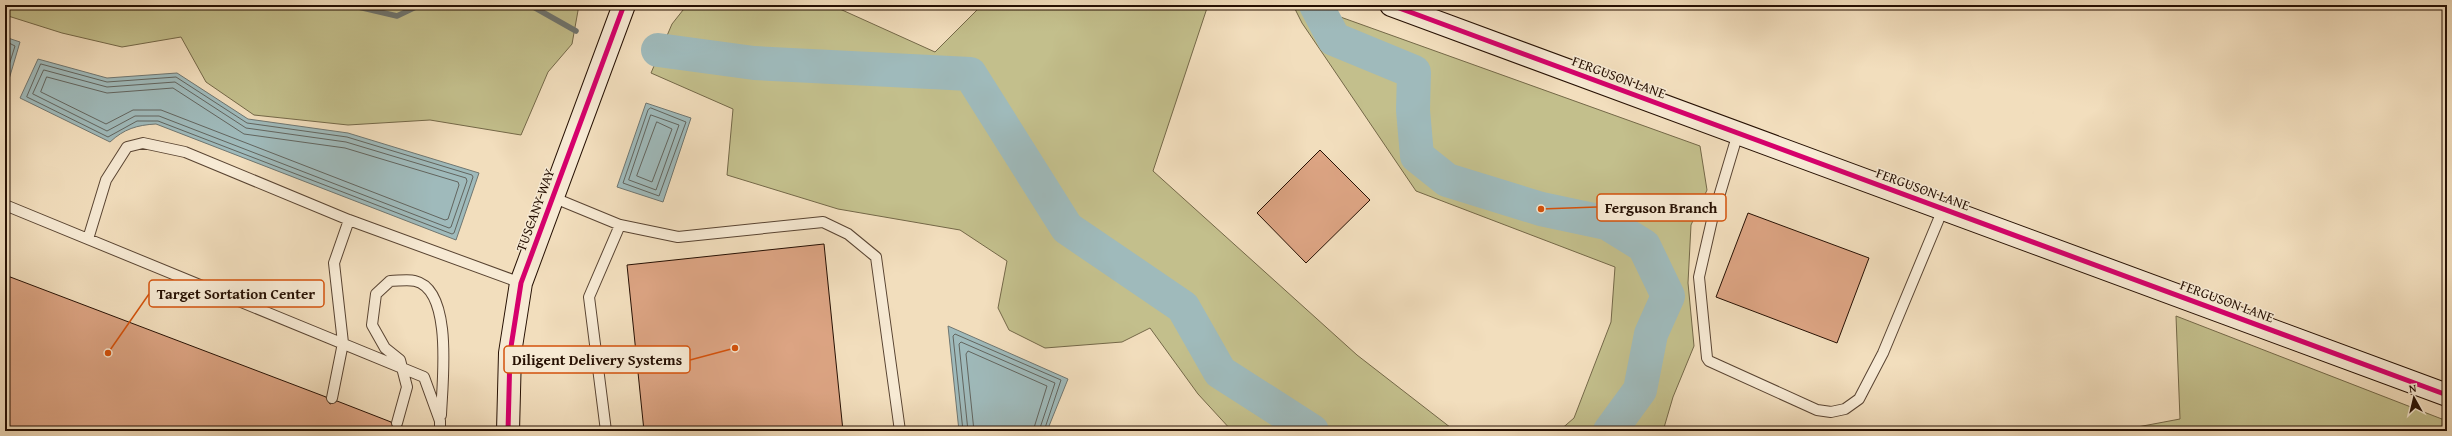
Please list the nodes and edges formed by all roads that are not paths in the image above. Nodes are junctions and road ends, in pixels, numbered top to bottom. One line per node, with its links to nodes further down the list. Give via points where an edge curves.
1 (624, 5): 4 (street, TUSCANY WAY)
2 (1391, 5): 3 (street, FERGUSON LANE)
3 (1738, 133): 6 (street, FERGUSON LANE); 6 (lane, via 1712,220 1699,278 1708,358 1709,361 1817,410 1831,412 1845,409 1859,399 1883,353)
4 (552, 197): 8 (lane); 10 (street, TUSCANY WAY)
5 (5, 205): 9 (lane)
6 (1943, 209): 13 (street, FERGUSON LANE)
7 (349, 220): 9 (lane, via 185,152 143,142 127,147 106,180); 10 (lane); 11 (lane, via 334,263)
8 (620, 225): 18 (lane, via 590,297); 19 (lane, via 678,237 823,222 848,234 876,257)
9 (88, 239): 11 (lane)
10 (520, 283): 17 (street, TUSCANY WAY, via 510,353)
11 (343, 343): 12 (lane); 14 (lane)
12 (402, 368): 15 (lane, via 407,387); 16 (lane, via 424,377); 16 (lane, via 400,360 385,348 372,325 376,294 390,281 415,281 429,289 439,309 443,336)
13 (2447, 395)
14 (332, 398)
15 (397, 423)
16 (440, 426)
17 (508, 431)
18 (606, 431)
19 (900, 431)

